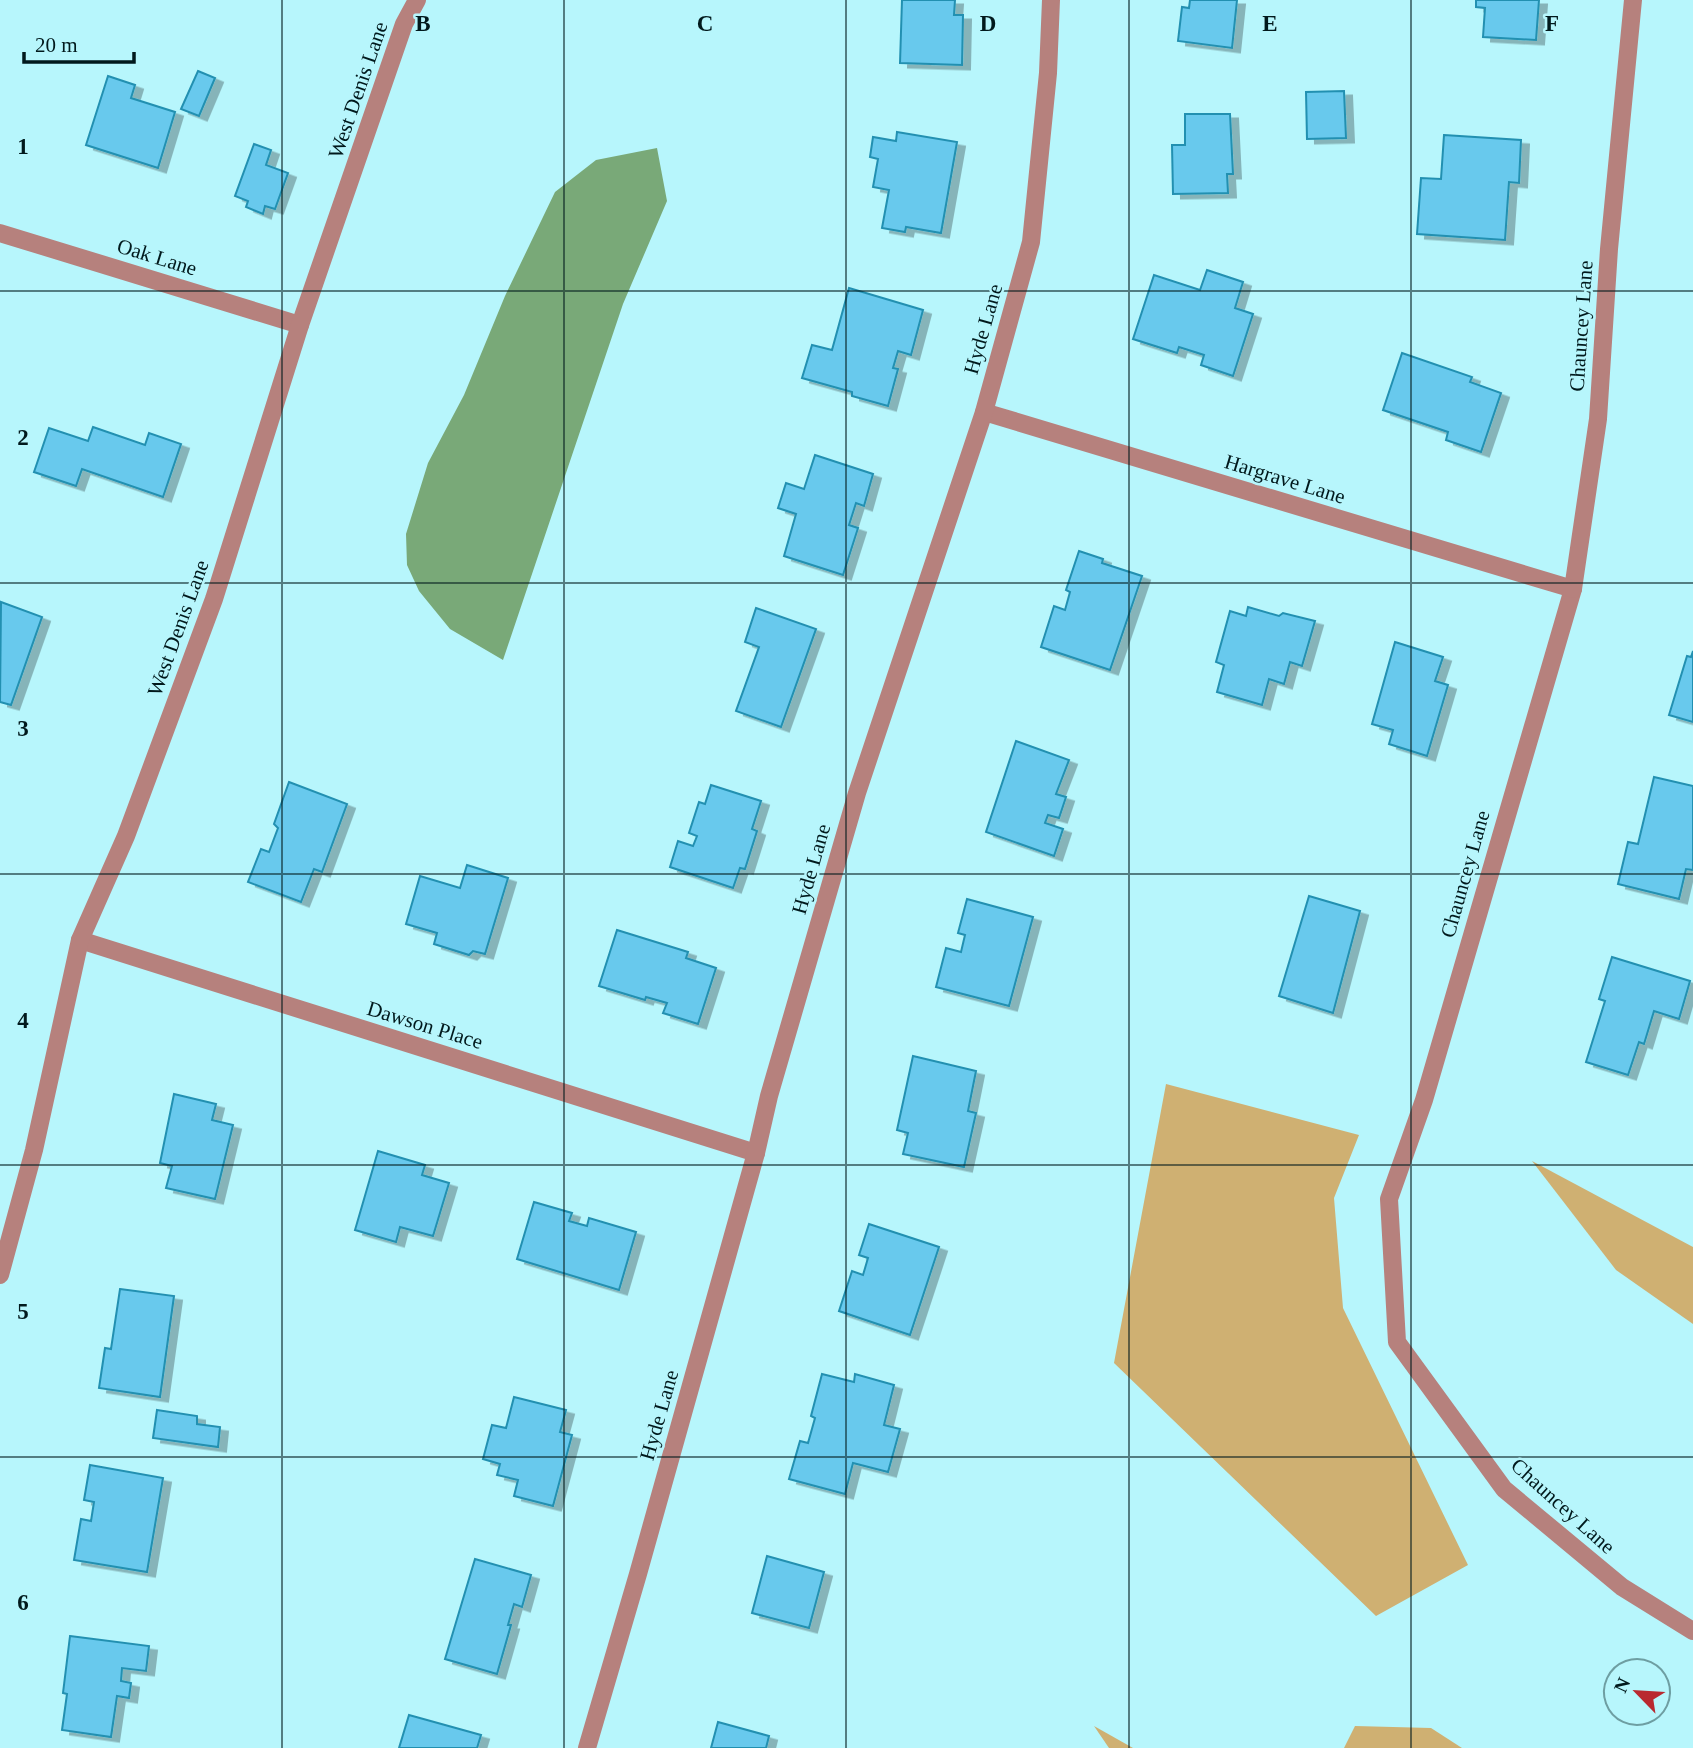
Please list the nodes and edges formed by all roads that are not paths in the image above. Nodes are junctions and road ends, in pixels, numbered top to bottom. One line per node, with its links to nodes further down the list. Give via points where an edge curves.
1 (417, 0): 5 (street, West Denis Lane, via 404,24)
2 (1051, 0): 6 (street, Hyde Lane, via 1031,242)
3 (1633, 0): 7 (street, Chauncey Lane, via 1598,419)
4 (0, 233): 5 (street, Oak Lane)
5 (300, 325): 8 (street, West Denis Lane, via 214,599 126,836)
6 (984, 412): 7 (street, Hargrave Lane); 9 (street, Hyde Lane, via 857,793)
7 (1573, 589): 11 (street, Chauncey Lane, via 1424,1100 1389,1199 1397,1342 1504,1489 1622,1587)
8 (80, 940): 9 (street, Dawson Place); 10 (street, West Denis Lane, via 34,1150)
9 (756, 1153): 12 (street, Hyde Lane)
10 (0, 1275)
11 (1693, 1631)
12 (587, 1748)

